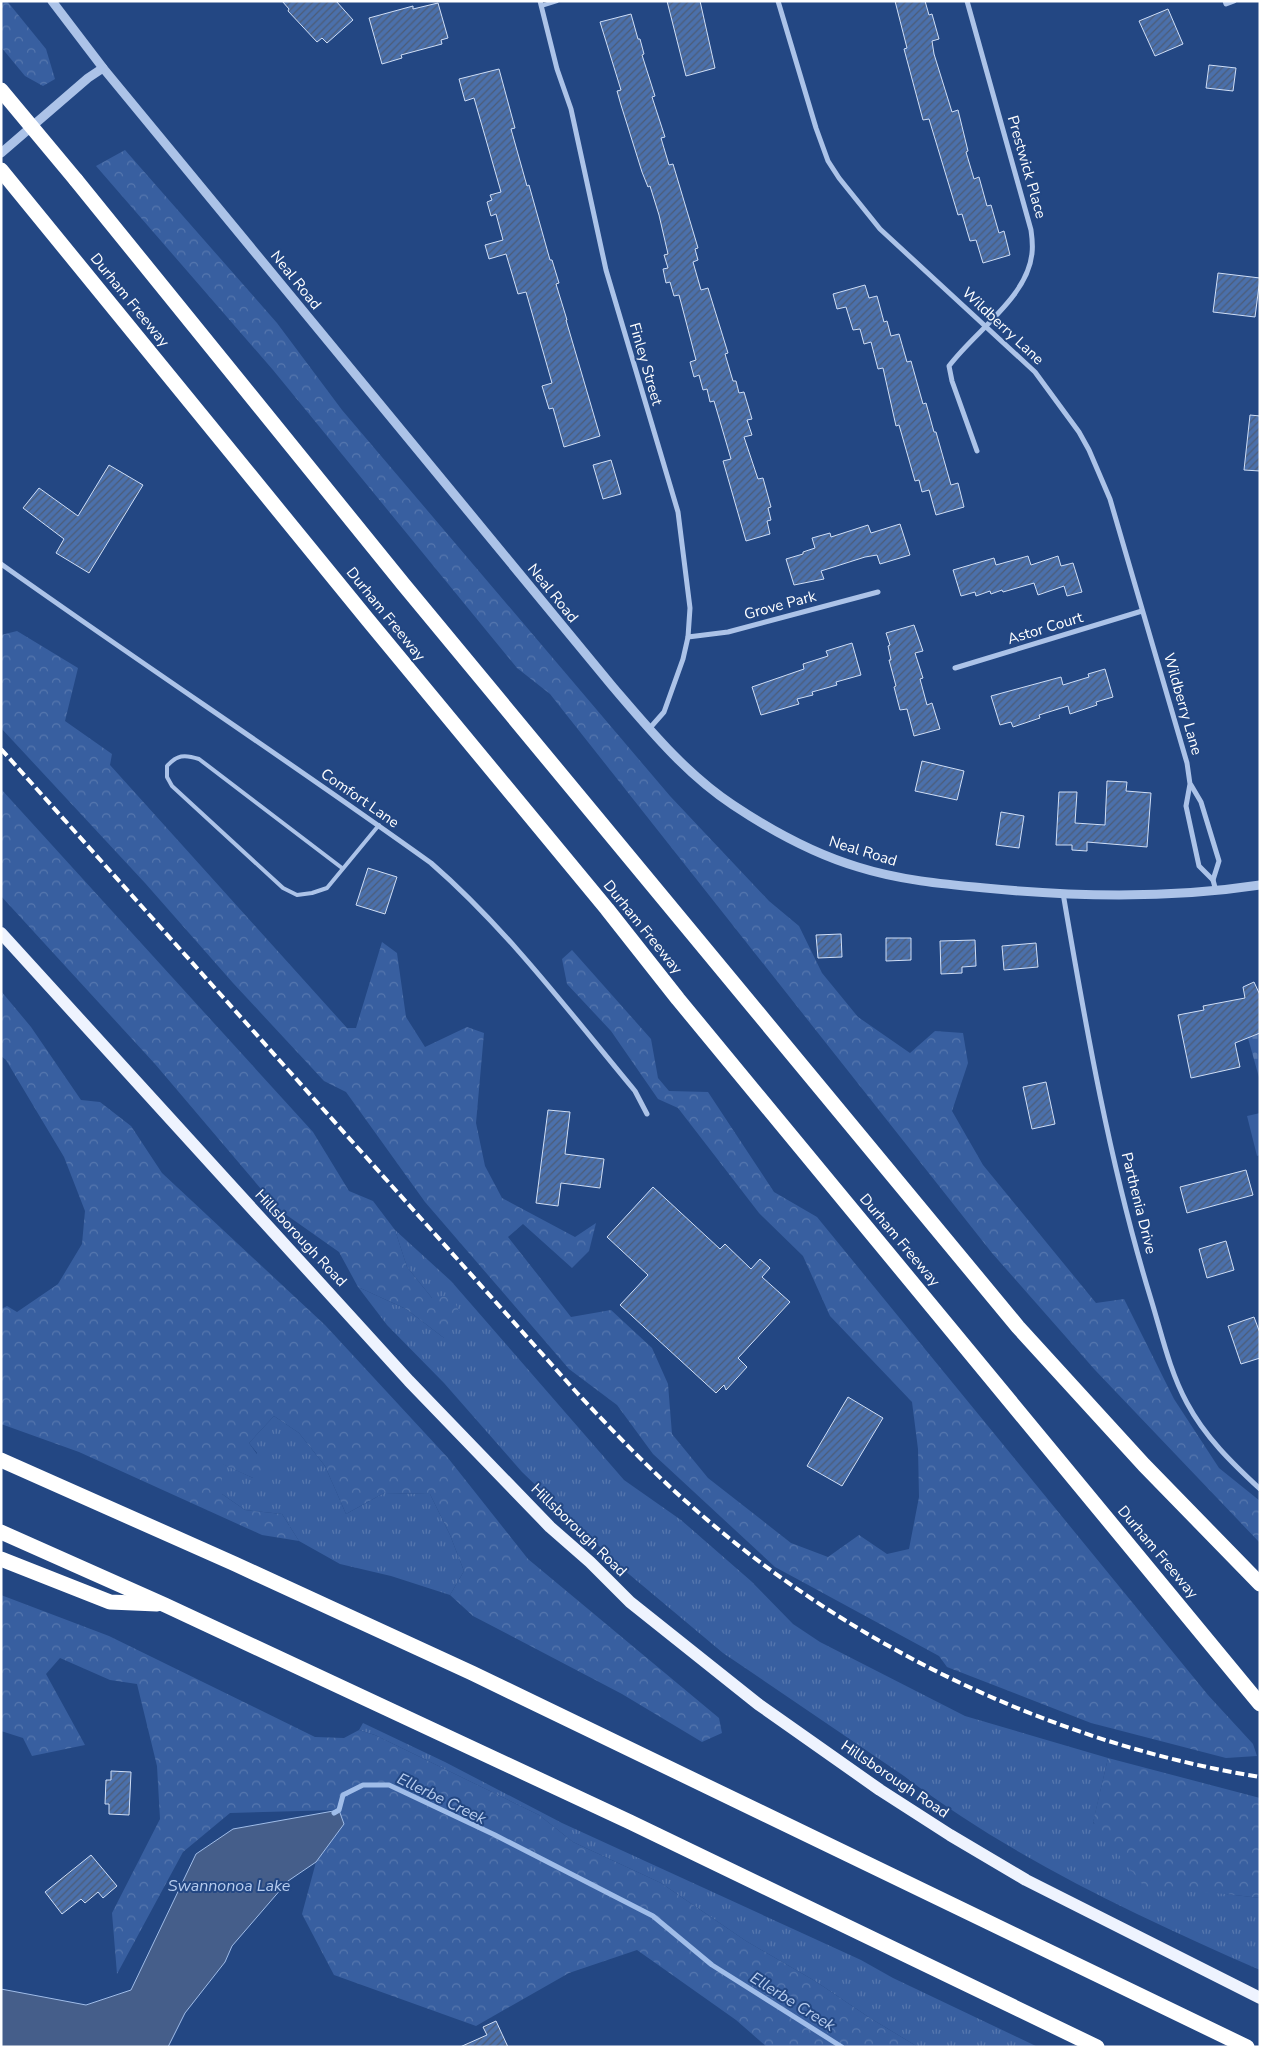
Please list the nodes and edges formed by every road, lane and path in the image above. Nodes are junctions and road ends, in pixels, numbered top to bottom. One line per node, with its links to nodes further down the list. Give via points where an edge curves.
1 (52, 1): 8 (street, Neal Road)
2 (558, 1): 7 (lane)
3 (778, 1): 12 (street, Wildberry Lane, via 828,161 880,229)
4 (968, 1): 12 (street, Prestwick Place, via 1031,230 1032,253 1027,275 1016,294)
5 (1226, 1): 6 (street, via 1226,4)
6 (1234, 1)
7 (540, 4): 17 (street, Finley Street, via 571,109 606,270 678,512 689,586)
8 (104, 68): 10 (street); 19 (street, Neal Road)
9 (1, 90): 33 (highway, bridge, via 404,585 1006,1312 1144,1465)
10 (1, 153)
11 (1, 170): 35 (highway, Durham Freeway)
12 (984, 326): 13 (street, Prestwick Place, via 949,366); 16 (street, Wildberry Lane, via 1035,372 1079,432 1110,499)
13 (977, 452)
14 (1, 564): 21 (street, Comfort Lane)
15 (878, 592): 17 (street, Grove Park, via 728,632)
16 (1142, 611): 18 (street, Astor Court); 20 (street, Wildberry Lane, via 1187,762)
17 (688, 637): 19 (street, Finley Street, via 664,712)
18 (955, 668)
19 (649, 729): 26 (street, Neal Road, via 708,787 803,846 836,860 932,883)
20 (1190, 784): 23 (street, Wildberry Lane, via 1201,802 1219,861); 23 (street, Wildberry Lane, via 1186,806 1199,866)
21 (379, 825): 22 (lane); 28 (street, Comfort Lane, via 431,862 465,892 635,1091)
22 (342, 868): 22 (lane, via 327,888 297,895 283,888 172,786 167,777 167,766 175,757 186,755 199,759)
23 (1213, 880): 25 (street, Wildberry Lane)
24 (1260, 885): 25 (street, Neal Road)
25 (1216, 891): 26 (street, Neal Road, via 1163,895)
26 (1062, 893): 30 (street, Parthenia Drive, via 1117,1172 1142,1270 1177,1381 1186,1402 1209,1436)
27 (1, 933): 36 (main road, Hillsborough Road, via 409,1380 550,1527 630,1602 758,1704 934,1825 1026,1880)
28 (647, 1114)
29 (1, 1460): 38 (highway, via 463,1669)
30 (1260, 1489)
31 (1, 1532): 34 (highway)
32 (1, 1559): 34 (highway, via 110,1602)
33 (1260, 1584)
34 (166, 1604): 37 (highway, via 630,1822)
35 (1260, 1704)
36 (1260, 1998)
37 (1097, 2047)
38 (1247, 2047)

